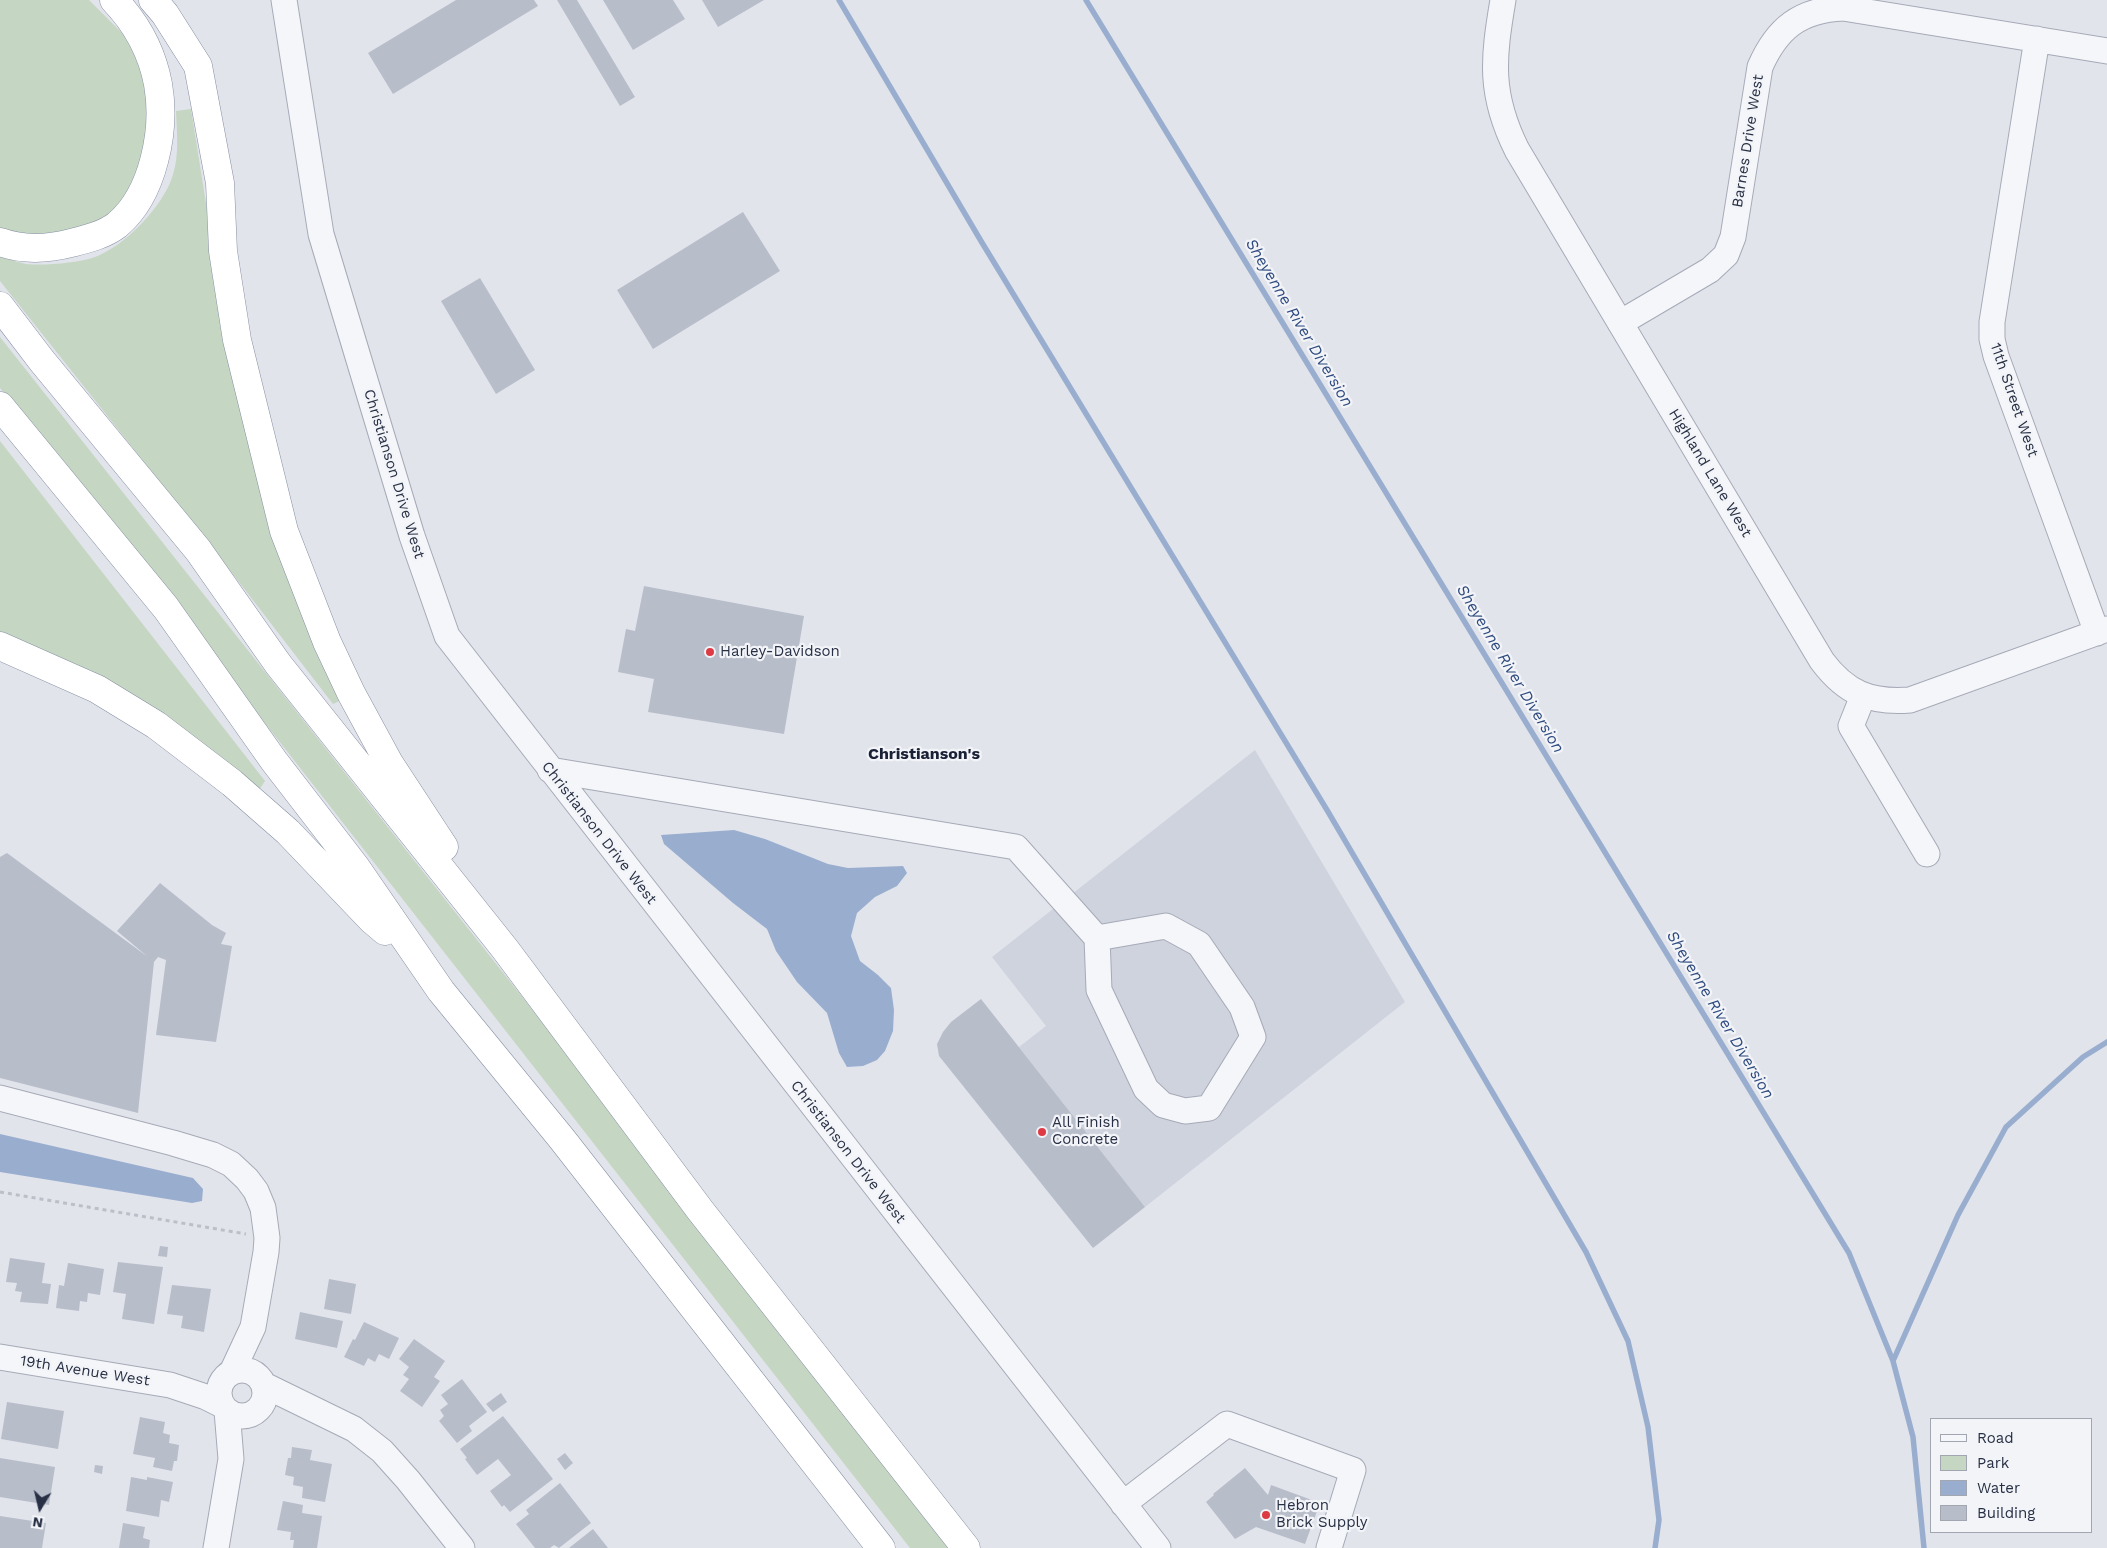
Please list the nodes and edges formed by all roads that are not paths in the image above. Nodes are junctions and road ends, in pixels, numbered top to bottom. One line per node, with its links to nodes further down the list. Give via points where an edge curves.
1 (114, 0): 8 (highway, via 130,17 146,48 158,84 157,148 148,183 135,206 117,225 95,237 40,248)
2 (153, 0): 18 (highway, via 198,66 220,183 223,250 237,340 284,531 327,642 351,693 389,763)
3 (284, 0): 15 (street, Christianson Drive West, via 321,234 412,536 447,636)
4 (1503, 0): 10 (street, Highland Lane West, via 1494,71 1504,125)
5 (1812, 6): 6 (street, Barnes Drive West, via 1844,8); 10 (street, Barnes Drive West, via 1772,43 1760,68 1733,237 1726,255 1710,270)
6 (2037, 39): 7 (street, Barnes Drive West); 12 (street, 11th Street West, via 1992,322 1992,340)
7 (2107, 51)
8 (0, 242)
9 (0, 306): 18 (highway, via 198,550 278,664)
10 (1620, 323): 14 (street, Highland Lane West, via 1822,661 1839,682)
11 (0, 406): 19 (highway, via 166,608 274,761 355,866)
12 (2102, 631): 14 (street, Highland Lane West, via 1910,700 1880,701)
13 (0, 646): 19 (highway, via 97,689 156,725 232,783 288,832 372,920)
14 (1863, 696): 16 (street, via 1851,726)
15 (550, 770): 17 (street, via 1016,846); 28 (street, Christianson Drive West)
16 (1927, 854)
17 (1097, 938): 17 (street, via 1099,990 1146,1089 1163,1105 1185,1111 1209,1108 1253,1037 1242,1007 1199,944 1166,926)
18 (505, 949): 32 (highway, via 700,1210)
19 (416, 957): 31 (highway)
20 (0, 1098): 21 (street, via 174,1142 231,1164 256,1191 263,1208 266,1245)
21 (253, 1327): 23 (street); 25 (street)
22 (0, 1357): 24 (street, 19th Avenue West)
23 (229, 1375): 24 (street, 19th Avenue West); 25 (street, via 247,1370); 26 (street, via 219,1391)
24 (170, 1385): 26 (street, 19th Avenue West, via 206,1396)
25 (260, 1396): 26 (street, via 240,1417); 27 (street); 30 (street, via 316,1411 354,1429 382,1451)
26 (225, 1408): 27 (street)
27 (231, 1459): 29 (street)
28 (1123, 1504): 33 (street, Christianson Drive West); 34 (street, via 1227,1424 1353,1470)
29 (216, 1548)
30 (462, 1548)
31 (881, 1548)
32 (966, 1548)
33 (1158, 1548)
34 (1329, 1548)

